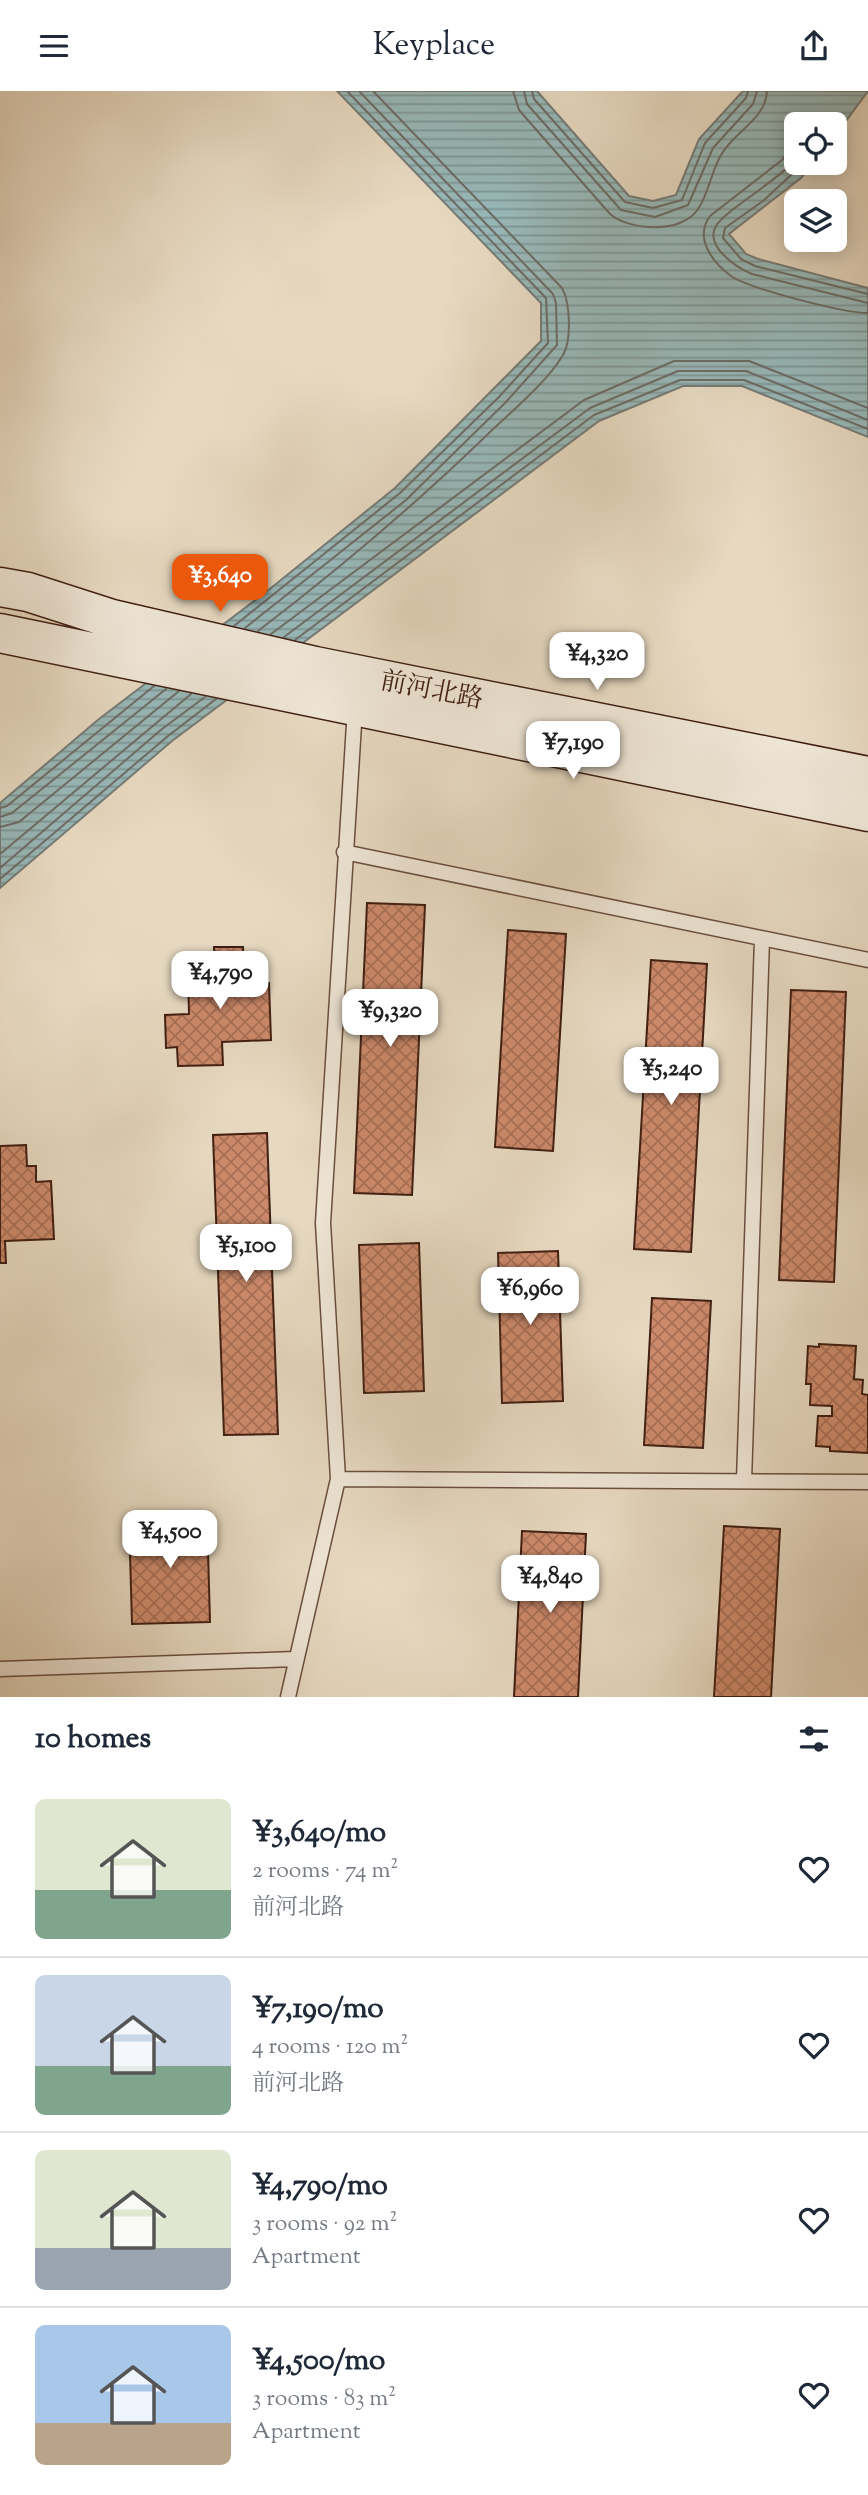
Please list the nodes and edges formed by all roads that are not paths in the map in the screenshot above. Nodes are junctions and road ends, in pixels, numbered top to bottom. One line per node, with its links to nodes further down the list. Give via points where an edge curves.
1 (0, 587): 3 (main road, 前河北路, via 29,592)
2 (0, 633): 3 (main road, 前河北路)
3 (303, 680): 4 (main road, 前河北路)
4 (357, 690): 5 (main road, 前河北路); 6 (main road, 前河北路); 7 (lane)
5 (868, 776)
6 (868, 812)
7 (344, 852): 8 (lane); 10 (lane, via 323,1223)
8 (762, 939): 9 (lane); 11 (lane)
9 (868, 960)
10 (338, 1479): 11 (lane); 13 (lane)
11 (744, 1481): 12 (lane)
12 (868, 1482)
13 (295, 1659): 14 (lane); 15 (lane)
14 (0, 1669)
15 (288, 1697)

